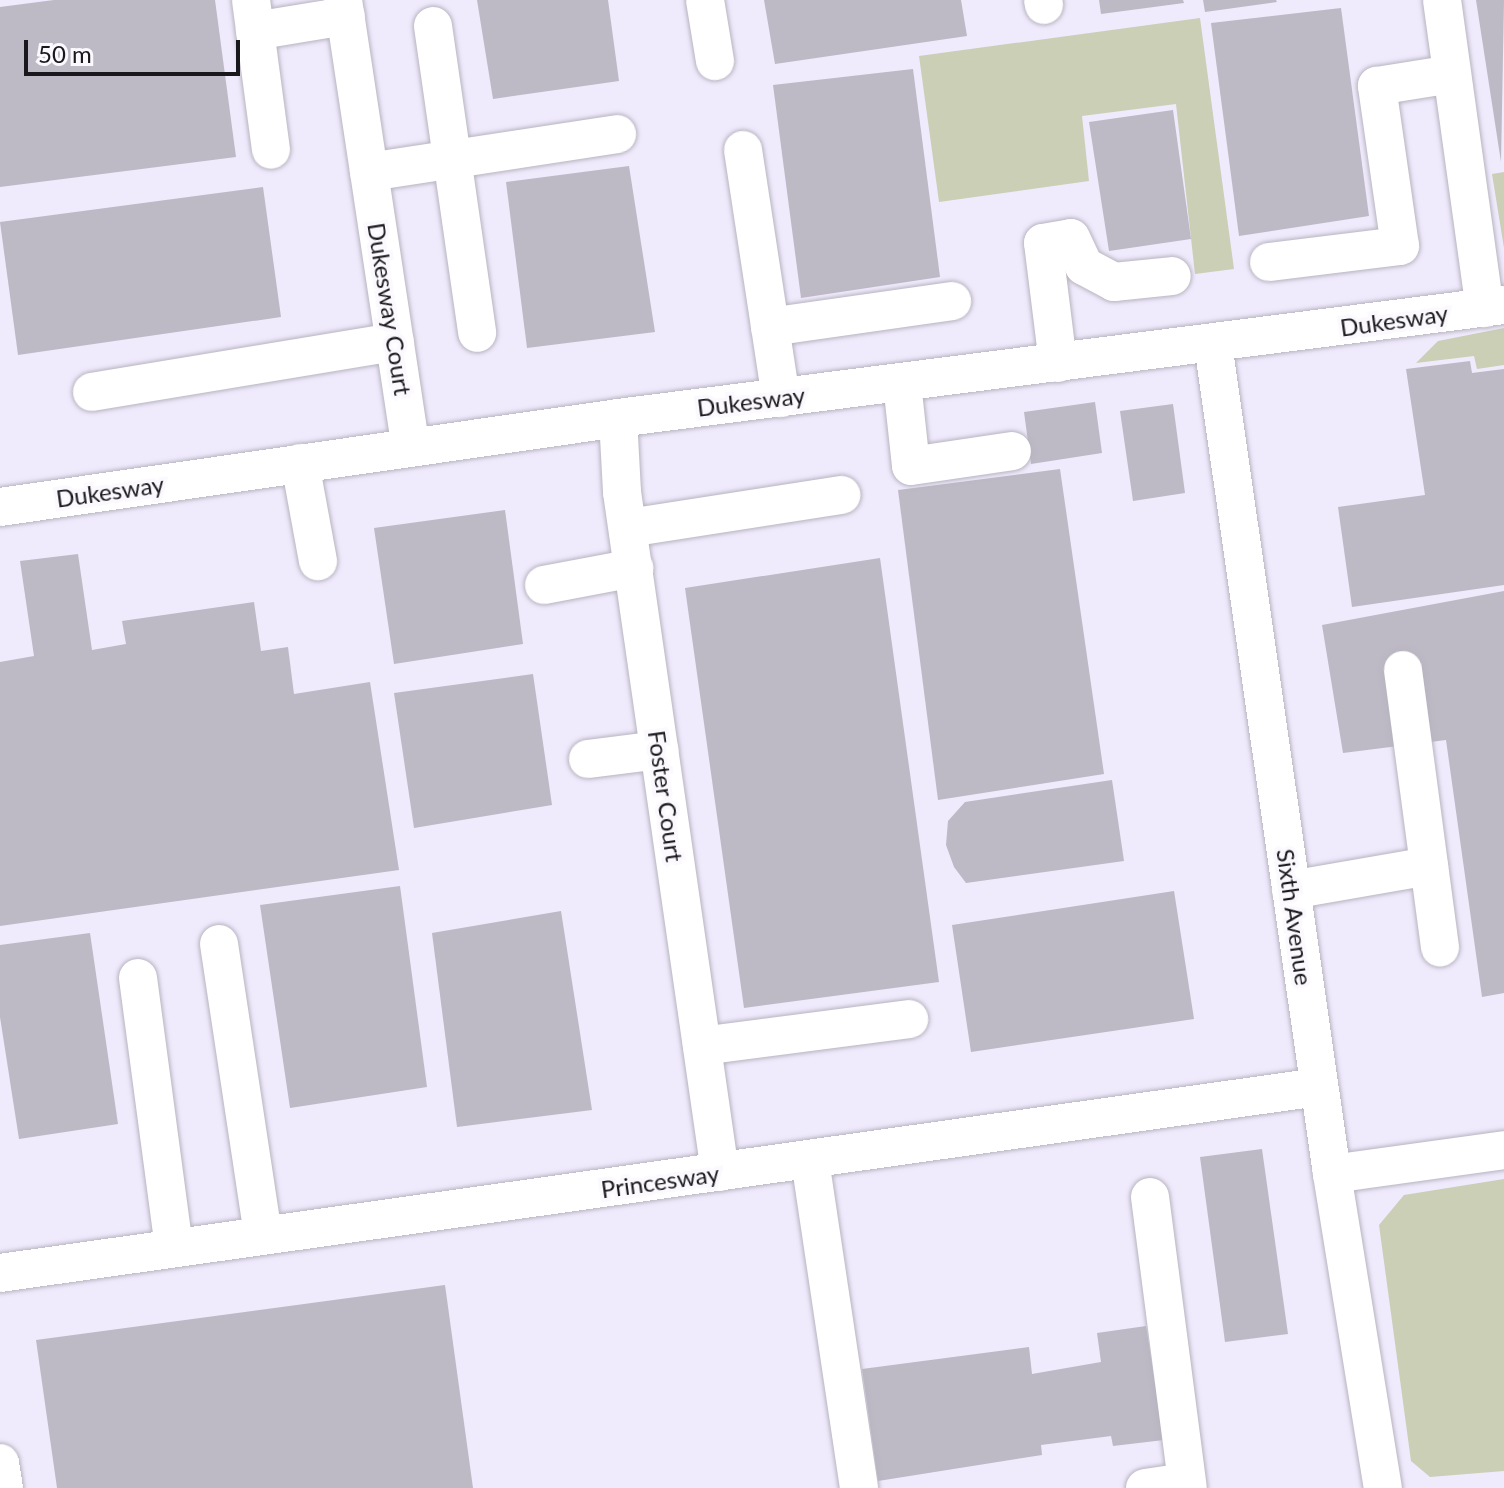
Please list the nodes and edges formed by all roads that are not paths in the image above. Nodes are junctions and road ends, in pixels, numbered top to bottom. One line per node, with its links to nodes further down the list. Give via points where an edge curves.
1 (705, 0): 6 (street)
2 (1442, 0): 7 (street)
3 (344, 8): 4 (street); 12 (street, Dukesway Court)
4 (253, 15): 9 (street)
5 (433, 26): 11 (street)
6 (715, 61)
7 (1452, 74): 13 (street, via 1377,86 1400,246); 16 (street)
8 (617, 134): 11 (street)
9 (271, 150)
10 (743, 150): 17 (street)
11 (451, 159): 12 (street); 18 (street)
12 (369, 172): 19 (street, Dukesway Court)
13 (1269, 262)
14 (1172, 276): 21 (street, via 1114,282 1084,266 1071,238 1043,243)
15 (952, 301): 17 (street)
16 (1495, 306): 20 (street, Dukesway)
17 (770, 327): 24 (street)
18 (477, 333)
19 (395, 342): 23 (street); 26 (street, Dukesway Court)
20 (1213, 344): 21 (street, Dukesway); 39 (street, Sixth Avenue)
21 (1058, 363): 22 (street, Dukesway)
22 (902, 383): 24 (street, Dukesway); 27 (street, via 911,466)
23 (92, 392)
24 (781, 398): 25 (street, Dukesway)
25 (618, 418): 26 (street, Dukesway); 31 (street, Foster Court)
26 (411, 447): 28 (street, Dukesway)
27 (1012, 451)
28 (300, 463): 30 (street, Dukesway); 32 (street)
29 (841, 495): 31 (street)
30 (0, 507)
31 (628, 528): 33 (street, Foster Court)
32 (318, 561)
33 (634, 568): 34 (street); 36 (street, Foster Court)
34 (544, 585)
35 (1403, 670): 38 (street)
36 (659, 750): 37 (street); 44 (street, Foster Court)
37 (588, 759)
38 (1429, 866): 39 (street); 41 (street)
39 (1291, 890): 45 (street, Sixth Avenue)
40 (219, 944): 51 (street)
41 (1440, 948)
42 (138, 978): 52 (street)
43 (909, 1019): 44 (street)
44 (702, 1046): 48 (street, Foster Court)
45 (1319, 1087): 47 (street, Princesway); 49 (street, Sixth Avenue)
46 (1504, 1150): 49 (street)
47 (810, 1160): 48 (street, Princesway); 57 (street)
48 (720, 1172): 51 (street, Princesway)
49 (1332, 1174): 59 (street, Sixth Avenue)
50 (1150, 1197): 55 (street)
51 (263, 1235): 52 (street, Princesway)
52 (174, 1248): 53 (street, Princesway)
53 (0, 1273)
54 (0, 1463): 56 (street)
55 (1187, 1485): 58 (street)
56 (4, 1488)
57 (859, 1488)
58 (1145, 1488)
59 (1383, 1488)

